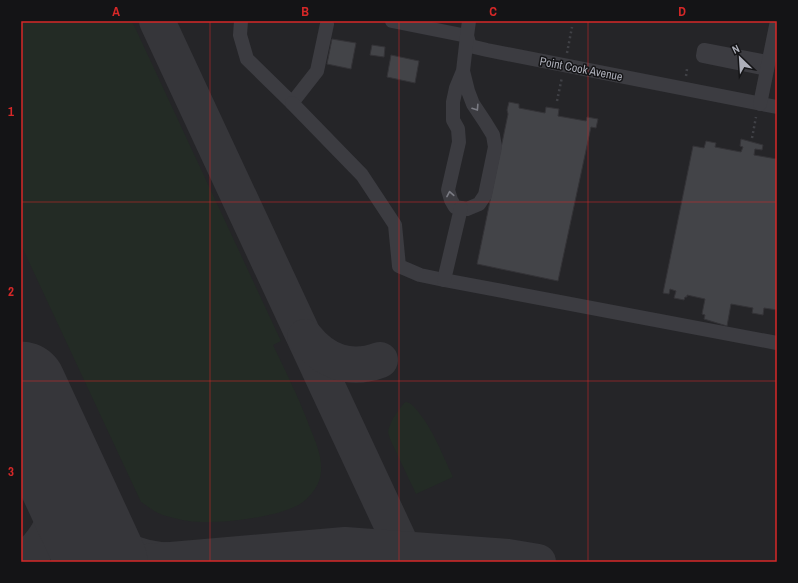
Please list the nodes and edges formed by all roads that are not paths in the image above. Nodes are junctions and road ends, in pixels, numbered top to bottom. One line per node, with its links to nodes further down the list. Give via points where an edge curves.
1 (241, 21): 10 (street, via 240,34 247,59)
2 (392, 21): 6 (street)
3 (470, 21): 6 (street)
4 (776, 21): 8 (street)
5 (327, 24): 10 (street, via 317,71)
6 (467, 36): 9 (street); 11 (street, Point Cook Avenue, via 470,46)
7 (704, 53): 8 (street)
8 (768, 65): 11 (street)
9 (463, 71): 13 (street, one-way to 9, via 455,207 448,190 459,142 458,129 453,120 453,102); 13 (street, one-way to 13, via 473,104 493,135 496,147 486,195 478,204 467,209)
10 (292, 103): 14 (street, via 362,175 395,225 399,266 420,275)
11 (759, 107): 12 (street, Point Cook Avenue)
12 (777, 107)
13 (461, 208): 14 (street)
14 (444, 280): 15 (street)
15 (777, 343)

